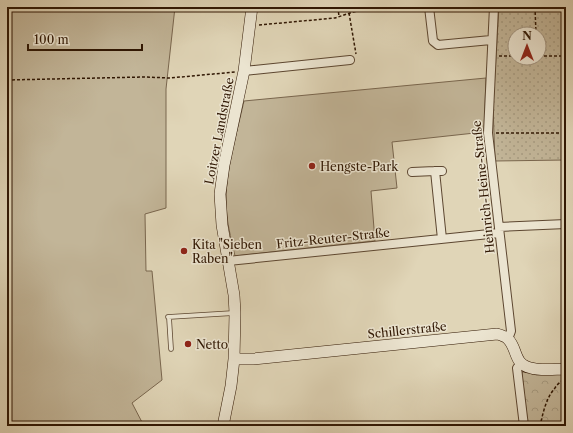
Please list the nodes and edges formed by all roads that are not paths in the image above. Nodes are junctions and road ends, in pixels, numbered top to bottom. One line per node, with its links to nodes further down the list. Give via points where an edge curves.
1 (252, 7): 6 (main road, Loitzer Landstraße)
2 (429, 7): 4 (street, via 433,41 438,45)
3 (494, 7): 4 (street, Heinrich-Heine-Straße)
4 (491, 40): 9 (street, Heinrich-Heine-Straße, via 488,133)
5 (350, 60): 6 (street)
6 (244, 71): 11 (main road, Loitzer Landstraße, via 220,190)
7 (412, 172): 10 (street, via 438,171)
8 (566, 224): 9 (street, Fritz-Reuter-Straße)
9 (499, 230): 10 (street, Fritz-Reuter-Straße); 13 (street, Heinrich-Heine-Straße, via 511,331)
10 (442, 239): 11 (street, Fritz-Reuter-Straße)
11 (228, 261): 12 (main road, Loitzer Landstraße)
12 (235, 313): 14 (lane, via 169,317); 15 (main road, Loitzer Landstraße)
13 (508, 339): 15 (main road, Schillerstraße, via 497,334 252,359); 16 (main road)
14 (171, 349)
15 (234, 358): 18 (main road, Loitzer Landstraße)
16 (521, 363): 17 (main road, via 531,369); 19 (street, via 517,368)
17 (566, 369)
18 (223, 426)
19 (524, 426)

